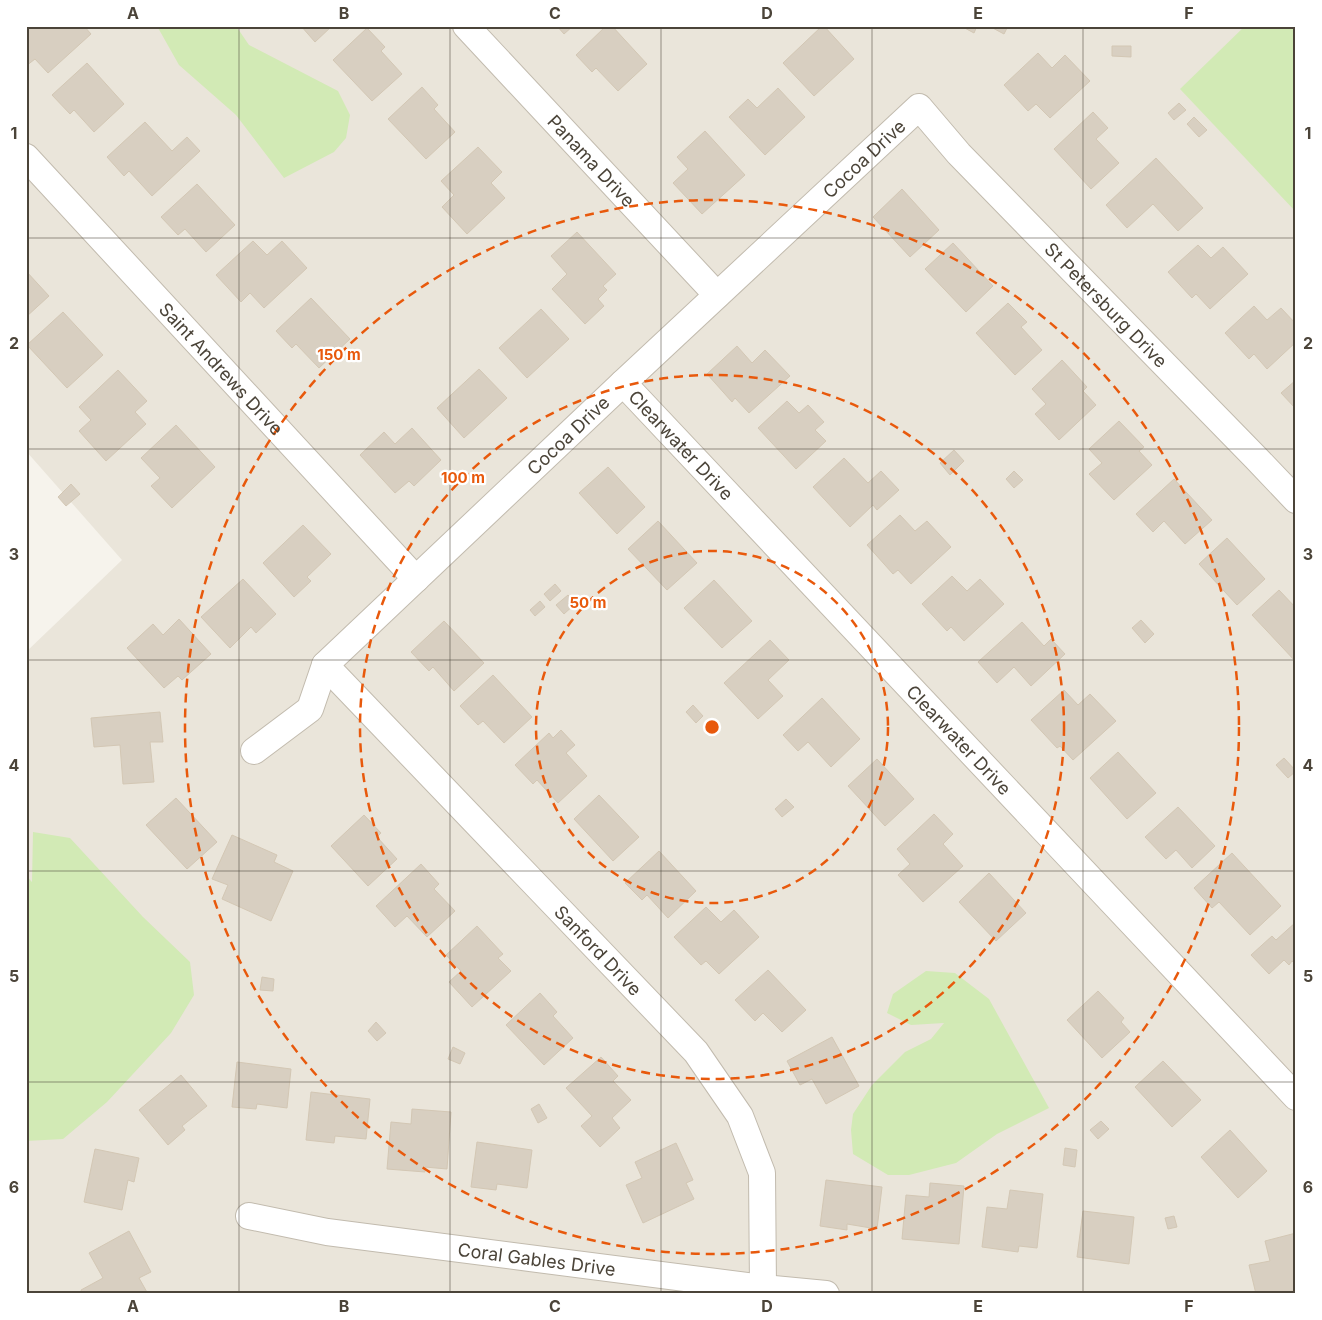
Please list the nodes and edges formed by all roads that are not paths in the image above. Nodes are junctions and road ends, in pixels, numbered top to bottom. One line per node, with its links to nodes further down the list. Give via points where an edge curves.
1 (466, 26): 4 (street, Panama Drive)
2 (919, 107): 4 (street, Cocoa Drive); 6 (street, St Petersburg Drive, via 958,154)
3 (26, 157): 7 (street, Saint Andrews Drive)
4 (717, 295): 5 (street, Cocoa Drive)
5 (623, 383): 7 (street, Cocoa Drive); 10 (street, Clearwater Drive)
6 (1296, 500)
7 (416, 579): 8 (street, Cocoa Drive)
8 (325, 665): 9 (street, Cocoa Drive, via 310,708); 12 (street, Sanford Drive, via 696,1052 740,1116 762,1174)
9 (254, 751)
10 (1296, 1096)
11 (249, 1216): 12 (street, Coral Gables Drive, via 327,1232)
12 (763, 1288): 13 (street, Coral Gables Drive)
13 (826, 1294)

